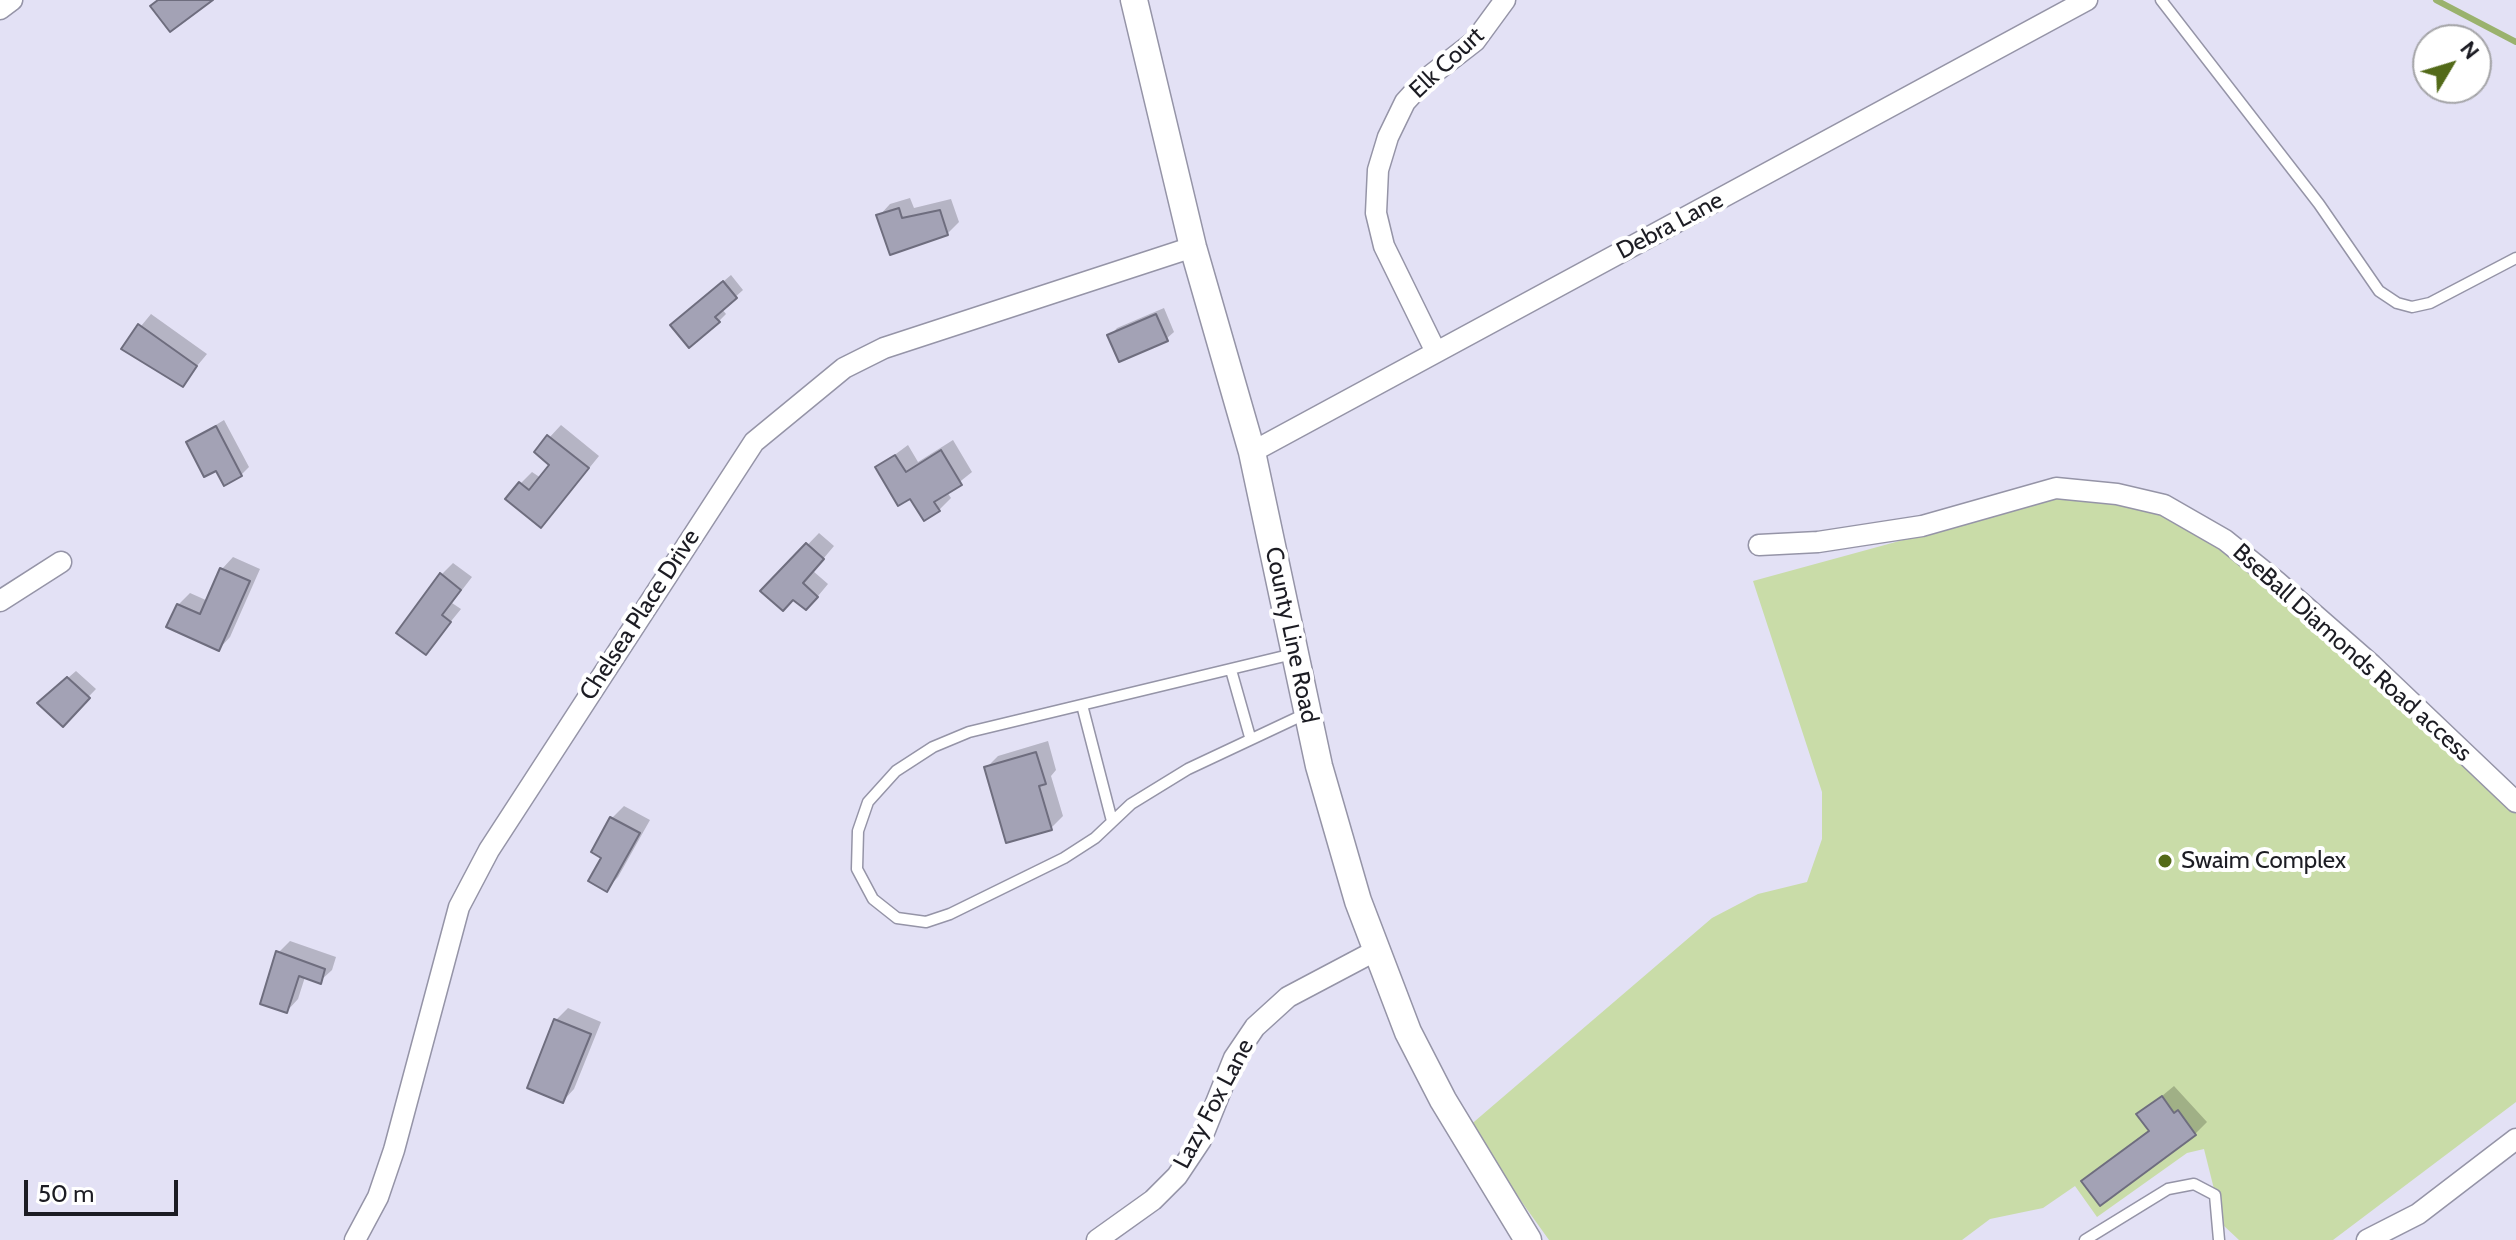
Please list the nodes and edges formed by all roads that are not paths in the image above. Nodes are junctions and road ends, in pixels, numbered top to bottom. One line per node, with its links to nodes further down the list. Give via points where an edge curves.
1 (12, 0): 6 (street)
2 (1134, 0): 7 (street, County Line Road)
3 (1505, 0): 9 (street, Elk Court, via 1475,41 1405,102 1378,170 1376,213 1384,246)
4 (2087, 0): 9 (street, Debra Lane)
5 (2161, 0): 8 (lane, via 2319,204 2379,291 2412,307 2430,303)
6 (0, 9)
7 (1193, 247): 10 (street, County Line Road); 23 (street, Chelsea Place Drive, via 884,348 844,368 754,442 505,824 459,907 394,1150 378,1197)
8 (2516, 258)
9 (1436, 352): 10 (street, Debra Lane)
10 (1252, 452): 14 (street, County Line Road)
11 (1759, 545): 19 (street, BseBall Diamonds Road access, via 1922,526 2056,488 2164,505 2225,540 2276,581)
12 (61, 562): 13 (street)
13 (0, 601)
14 (1295, 653): 15 (lane); 17 (street, County Line Road)
15 (1231, 670): 16 (lane); 18 (lane)
16 (1082, 705): 20 (lane); 20 (lane, via 969,732 896,771 868,802 858,831 857,869 873,899 897,918 926,922 1030,877 1095,838)
17 (1308, 713): 18 (lane); 21 (street, County Line Road)
18 (1250, 737): 20 (lane, via 1155,788)
19 (2516, 802)
20 (1112, 821)
21 (1375, 951): 24 (street, Lazy Fox Lane, via 1288,997 1255,1027 1234,1058 1201,1140 1177,1176); 25 (street, County Line Road, via 1443,1100)
22 (2516, 1139): 28 (street, via 2418,1214)
23 (355, 1240)
24 (1097, 1240)
25 (1528, 1240)
26 (2085, 1240): 27 (lane, via 2168,1189 2194,1184 2215,1195)
27 (2219, 1240)
28 (2367, 1240)

